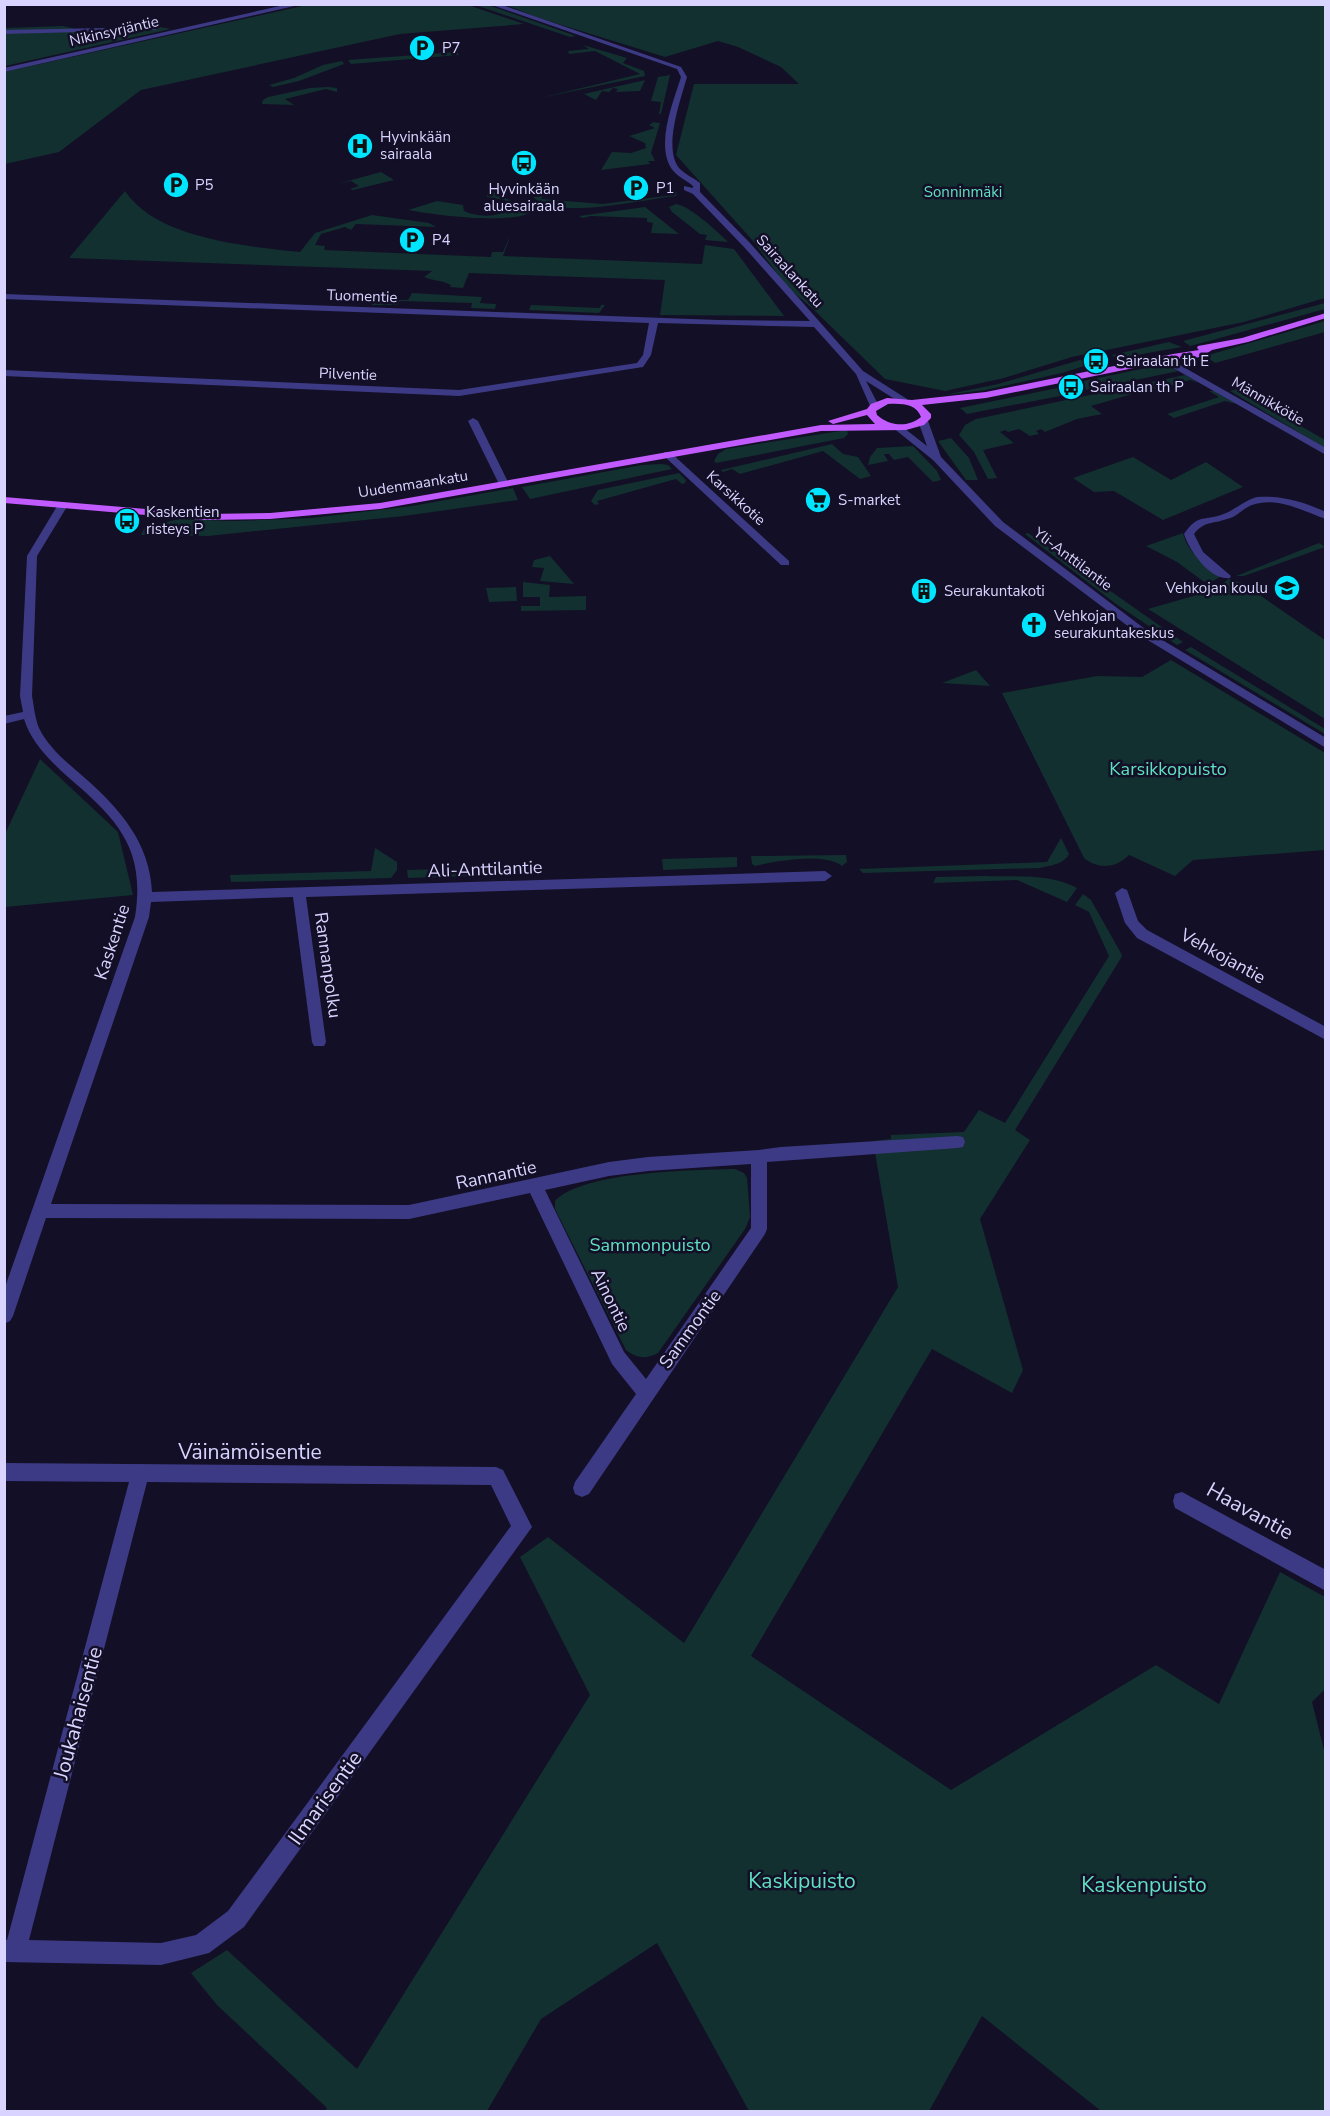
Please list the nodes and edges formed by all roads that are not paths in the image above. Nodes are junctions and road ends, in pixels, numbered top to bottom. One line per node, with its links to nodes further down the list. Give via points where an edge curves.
1 (300, 4): 3 (street, Nikinsyrjäntie)
2 (492, 4): 10 (street, Sairaalankatu, via 679,68 684,77 669,152 680,180)
3 (189, 27): 4 (street); 5 (street, Nikinsyrjäntie)
4 (4, 32)
5 (4, 70)
6 (4, 296): 8 (street, Tuomentie)
7 (1326, 315): 12 (main road, via 1209,348 1198,355)
8 (654, 320): 9 (street, Tuomentie); 13 (street, Pilventie, via 647,355 640,364 459,393)
9 (718, 323): 10 (street, Tuomentie); 11 (street, Tuomentie)
10 (817, 324): 11 (street, Sairaalankatu)
11 (825, 333): 14 (street, Sairaalankatu)
12 (1168, 358): 15 (main road); 22 (street, Männikkötie)
13 (4, 373)
14 (860, 374): 16 (street, Sairaalankatu); 17 (street, Sairaalankatu)
15 (986, 395): 16 (main road); 18 (main road)
16 (908, 402): 17 (main road, Uudenmaankatu, via 887,401); 18 (main road, via 924,410)
17 (873, 409): 20 (main road, via 875,420); 21 (main road, Uudenmaankatu)
18 (925, 420): 20 (main road, Uudenmaankatu, via 912,426); 24 (street, Yli-Anttilantie)
19 (473, 421): 25 (street)
20 (893, 427): 21 (main road, Uudenmaankatu); 24 (street, Yli-Anttilantie)
21 (821, 428): 23 (main road, Uudenmaankatu)
22 (1326, 452)
23 (668, 454): 25 (main road, Uudenmaankatu); 29 (street, Karsikkotie)
24 (936, 458): 33 (street, Yli-Anttilantie, via 999,524 1145,634)
25 (504, 484): 27 (main road, Uudenmaankatu, via 380,506 270,516 205,517)
26 (4, 500): 27 (main road, Uudenmaankatu)
27 (63, 505): 31 (street, Kaskentie, via 33,556 26,696)
28 (1326, 516): 30 (street, via 1265,500 1241,506 1223,518 1197,522 1190,534 1193,549)
29 (784, 563)
30 (1226, 576)
31 (29, 714): 32 (street); 37 (street, Kaskentie, via 46,748 104,802 132,835 143,867)
32 (4, 720)
33 (1326, 744)
34 (825, 876): 35 (street, Ali-Anttilantie)
35 (298, 893): 37 (street, Ali-Anttilantie); 39 (street, Rannanpolku)
36 (1122, 893): 38 (street, Vehkojantie, via 1132,923 1142,934)
37 (146, 897): 43 (street, Kaskentie)
38 (1326, 1034)
39 (319, 1042)
40 (957, 1142): 41 (street, Rannantie)
41 (759, 1157): 42 (street, Rannantie, via 609,1169); 45 (street, Sammontie, via 759,1229)
42 (536, 1187): 43 (street, Rannantie, via 401,1212); 45 (street, Ainontie, via 618,1358)
43 (42, 1211): 44 (street, Kaskentie)
44 (4, 1316)
45 (646, 1392): 49 (street, Sammontie)
46 (4, 1472): 47 (street, Väinämöisentie)
47 (141, 1475): 48 (street, Väinämöisentie); 52 (street, Joukahaisentie)
48 (496, 1476): 52 (street, Ilmarisentie, via 522,1527 236,1919 201,1945 161,1954)
49 (582, 1488)
50 (1182, 1501): 51 (street, Haavantie)
51 (1326, 1581)
52 (10, 1951)

